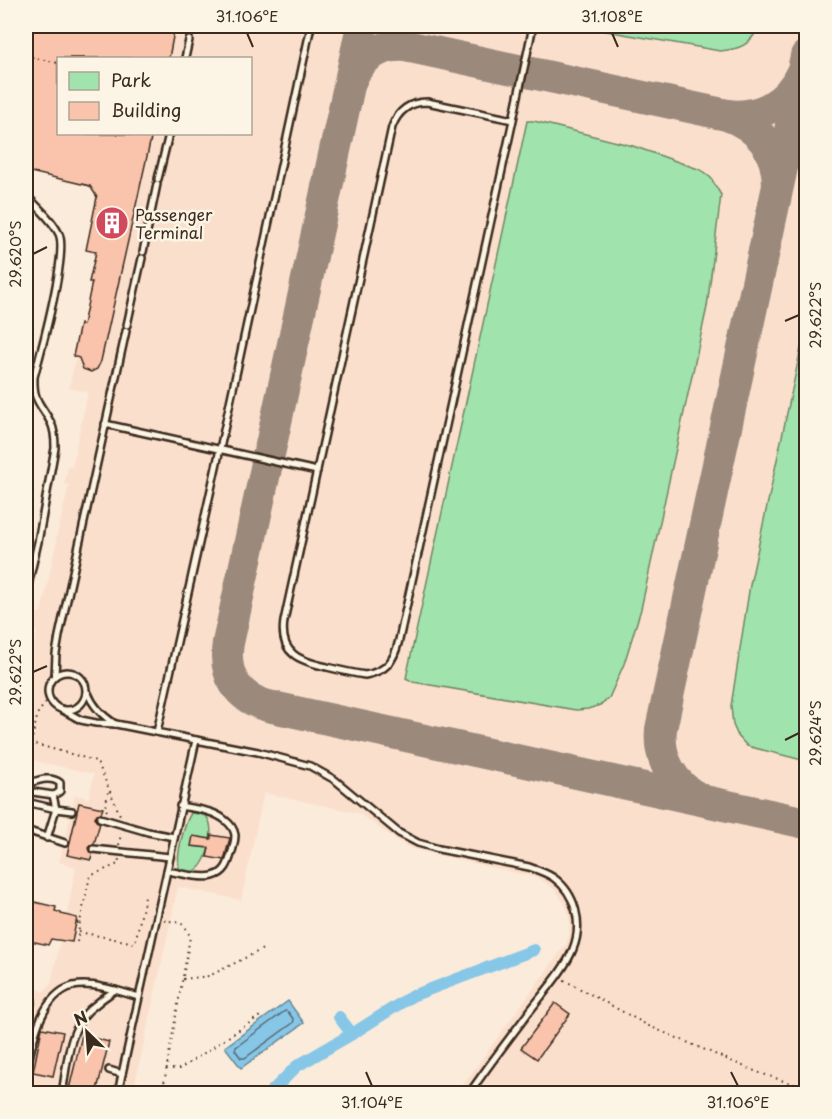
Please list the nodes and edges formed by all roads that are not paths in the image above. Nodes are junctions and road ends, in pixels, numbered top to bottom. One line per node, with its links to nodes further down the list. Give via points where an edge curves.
1 (192, 26): 4 (lane)
2 (311, 26): 9 (lane)
3 (533, 26): 5 (lane)
4 (185, 57)
5 (513, 120): 10 (lane, via 421,102 408,106 394,120); 10 (lane, via 396,652 384,668 374,673 365,675 306,662 292,653 284,638 284,621)
6 (169, 135): 8 (lane)
7 (26, 195): 12 (lane, via 52,223 62,242 34,377 35,396 51,424 56,448)
8 (105, 424): 9 (lane); 14 (lane, via 59,636)
9 (220, 449): 10 (lane); 18 (lane)
10 (317, 471)
11 (26, 568): 12 (lane)
12 (28, 580): 13 (lane)
13 (26, 594)
14 (56, 676): 15 (lane, via 63,672 79,675); 16 (lane, via 49,686 49,698)
15 (87, 689): 16 (lane, via 80,706); 17 (lane, via 100,713)
16 (61, 710): 17 (lane, via 81,720)
17 (116, 724): 18 (lane)
18 (157, 732): 19 (lane)
19 (196, 740): 24 (lane); 44 (lane, via 310,766 335,780 399,833 418,843 530,867 562,886 572,900 578,924 573,951)
20 (26, 784): 22 (lane, via 56,780 60,791)
21 (26, 791): 22 (lane)
22 (53, 795): 25 (lane)
23 (26, 802): 25 (lane)
24 (180, 806): 29 (lane); 34 (lane, via 225,819 235,833 234,842 229,865 216,876)
25 (56, 809): 26 (lane); 30 (lane)
26 (72, 811)
27 (100, 818): 29 (lane)
28 (26, 830): 30 (lane)
29 (174, 837): 33 (lane)
30 (47, 838): 31 (lane)
31 (65, 843)
32 (93, 849): 33 (lane)
33 (170, 857): 34 (lane)
34 (167, 871): 36 (lane)
35 (115, 990): 36 (lane); 38 (lane, via 72,986 48,1005); 42 (lane, via 80,1022 70,1048)
36 (139, 997): 41 (lane)
37 (26, 1040): 38 (lane)
38 (33, 1042): 40 (lane)
39 (109, 1070): 41 (lane)
40 (26, 1072)
41 (122, 1074): 43 (lane)
42 (62, 1094)
43 (118, 1094)
44 (469, 1094)

